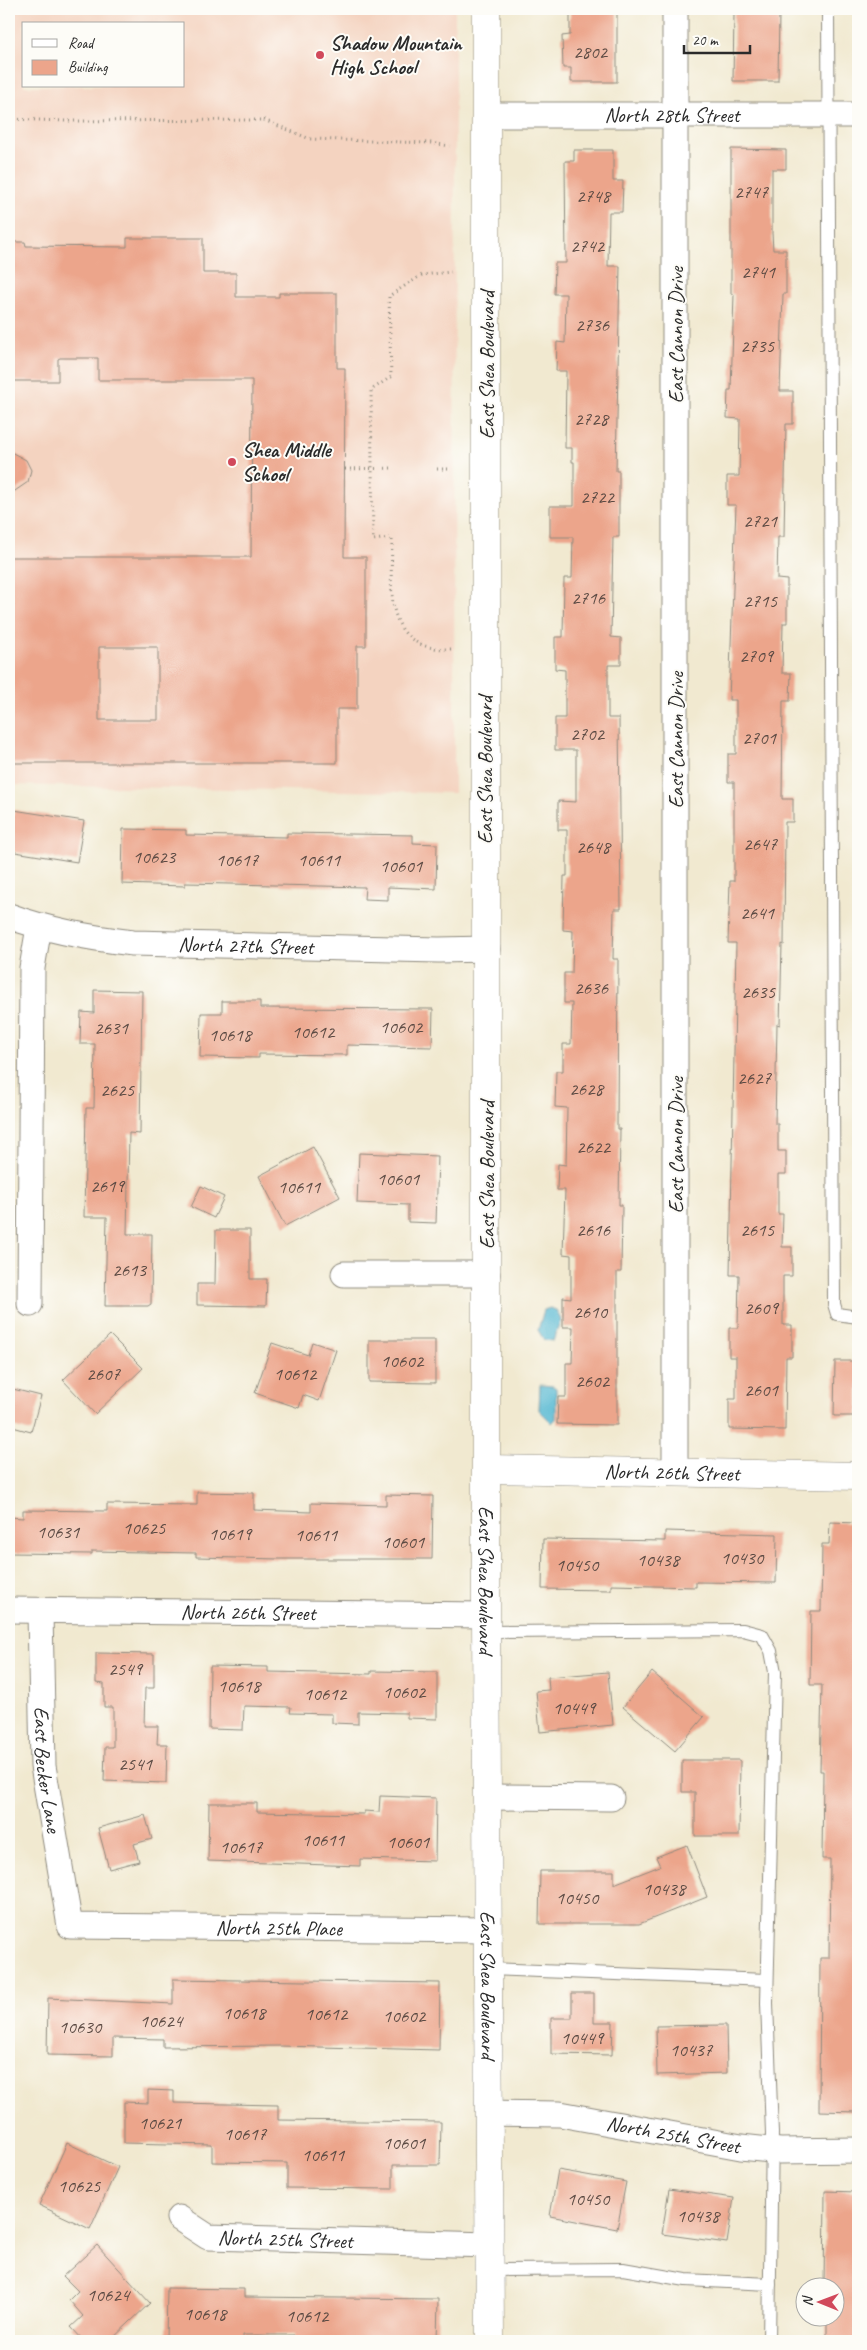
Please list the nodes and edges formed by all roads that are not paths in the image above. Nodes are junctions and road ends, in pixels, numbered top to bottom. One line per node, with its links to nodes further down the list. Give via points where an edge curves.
1 (486, 9): 4 (street, East Shea Boulevard)
2 (676, 9): 7 (street, East Cannon Drive)
3 (828, 9): 5 (lane)
4 (486, 115): 7 (street, North 28th Street); 10 (street, East Shea Boulevard)
5 (828, 115): 6 (street, North 28th Street); 7 (street, North 28th Street); 14 (lane, via 834,1304 837,1314)
6 (858, 115)
7 (676, 116): 16 (street, East Cannon Drive)
8 (9, 916): 9 (street, North 27th Street)
9 (39, 927): 10 (street, North 27th Street, via 133,943); 13 (street, via 32,968)
10 (486, 949): 12 (street, East Shea Boulevard)
11 (344, 1274): 12 (street)
12 (487, 1274): 15 (street, East Shea Boulevard)
13 (30, 1304)
14 (858, 1317)
15 (487, 1469): 16 (street, North 26th Street); 20 (street, East Shea Boulevard)
16 (675, 1472): 17 (street, North 26th Street)
17 (858, 1476)
18 (9, 1610): 19 (street, North 26th Street)
19 (40, 1612): 20 (street, North 26th Street); 23 (street, East Becker Lane, via 43,1766)
20 (486, 1623): 21 (street, East Shea Boulevard); 26 (lane, via 743,1630 762,1635 771,1651 775,1672)
21 (488, 1798): 22 (street); 24 (street, East Shea Boulevard)
22 (611, 1798)
23 (70, 1926): 24 (street, North 25th Place)
24 (488, 1930): 25 (street, East Shea Boulevard)
25 (488, 1969): 26 (lane); 27 (street, East Shea Boulevard)
26 (767, 1980): 28 (lane)
27 (489, 2112): 28 (street, North 25th Street, via 560,2114); 31 (street, East Shea Boulevard)
28 (771, 2150): 29 (street, North 25th Street); 32 (lane)
29 (858, 2150)
30 (178, 2218): 31 (street, North 25th Street, via 208,2236)
31 (490, 2258): 32 (lane, via 623,2269 686,2280); 33 (street, East Shea Boulevard)
32 (770, 2284): 34 (lane)
33 (490, 2341)
34 (770, 2341)

